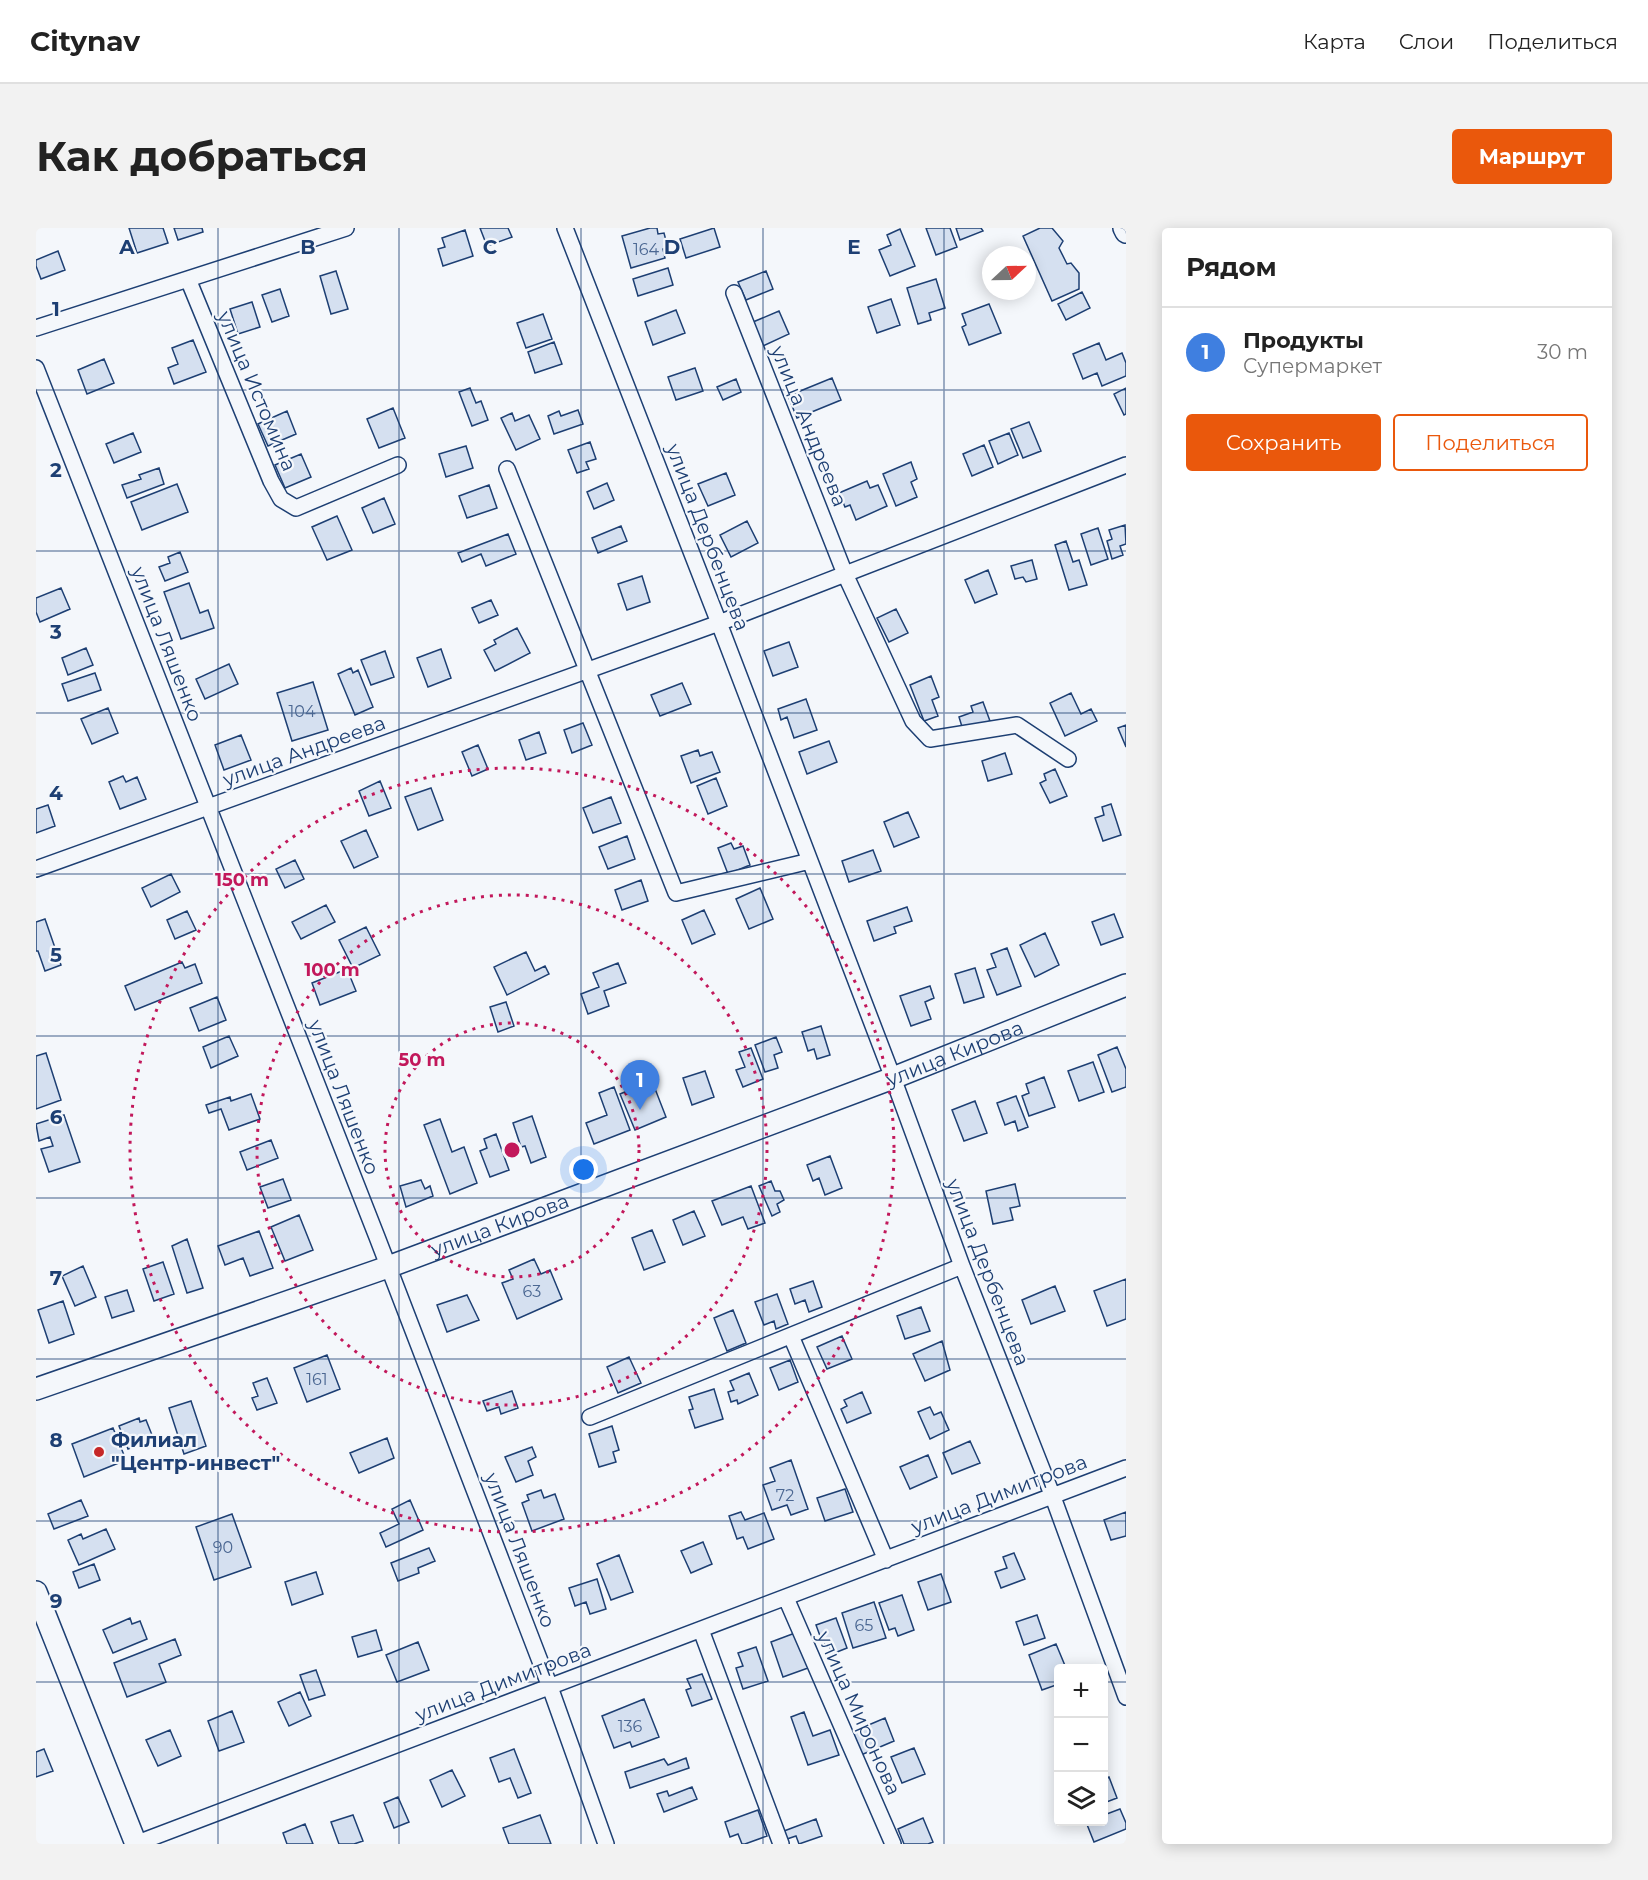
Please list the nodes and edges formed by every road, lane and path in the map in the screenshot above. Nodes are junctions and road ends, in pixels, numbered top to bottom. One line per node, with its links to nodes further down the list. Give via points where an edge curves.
1 (346, 228): 5 (street)
2 (565, 228): 13 (street, улица Дербенцева)
3 (1124, 228): 4 (main road)
4 (1126, 232)
5 (188, 279): 7 (street); 9 (street, улица Истомина, via 281,499 296,508)
6 (734, 293): 12 (street, улица Андреева)
7 (36, 328)
8 (36, 368): 16 (street, улица Ляшенко)
9 (398, 465)
10 (1126, 465): 12 (street, улица Андреева)
11 (507, 470): 14 (street)
12 (845, 574): 13 (street, улица Андреева); 15 (street, улица Андреева, via 913,721 930,740 1017,725)
13 (719, 623): 14 (street, улица Андреева); 17 (street, улица Дербенцева)
14 (586, 671): 16 (street, улица Андреева); 17 (street, via 676,893)
15 (1068, 759)
16 (209, 808): 18 (street, улица Андреева); 22 (street, улица Ляшенко)
17 (810, 861): 20 (street, улица Дербенцева)
18 (36, 869)
19 (1126, 985): 20 (main road, улица Кирова)
20 (893, 1078): 21 (street, улица Дербенцева); 22 (main road, улица Кирова)
21 (962, 1266): 23 (street); 27 (street, улица Дербенцева)
22 (388, 1267): 24 (main road, улица Кирова); 32 (street, улица Ляшенко)
23 (791, 1336): 25 (street); 28 (street)
24 (36, 1389)
25 (590, 1417)
26 (1126, 1468): 27 (street, улица Димитрова)
27 (1053, 1497): 28 (street, улица Димитрова); 33 (street, улица Дербенцева)
28 (886, 1560): 30 (street, улица Димитрова)
29 (36, 1592): 34 (main road)
30 (786, 1598): 31 (street, улица Димитрова); 37 (street, улица Миронова)
31 (701, 1630): 32 (street, улица Димитрова); 36 (street)
32 (550, 1687): 34 (street, улица Димитрова); 35 (street, улица Ляшенко)
33 (1126, 1697)
34 (136, 1844)
35 (606, 1844)
36 (781, 1844)
37 (893, 1844)

